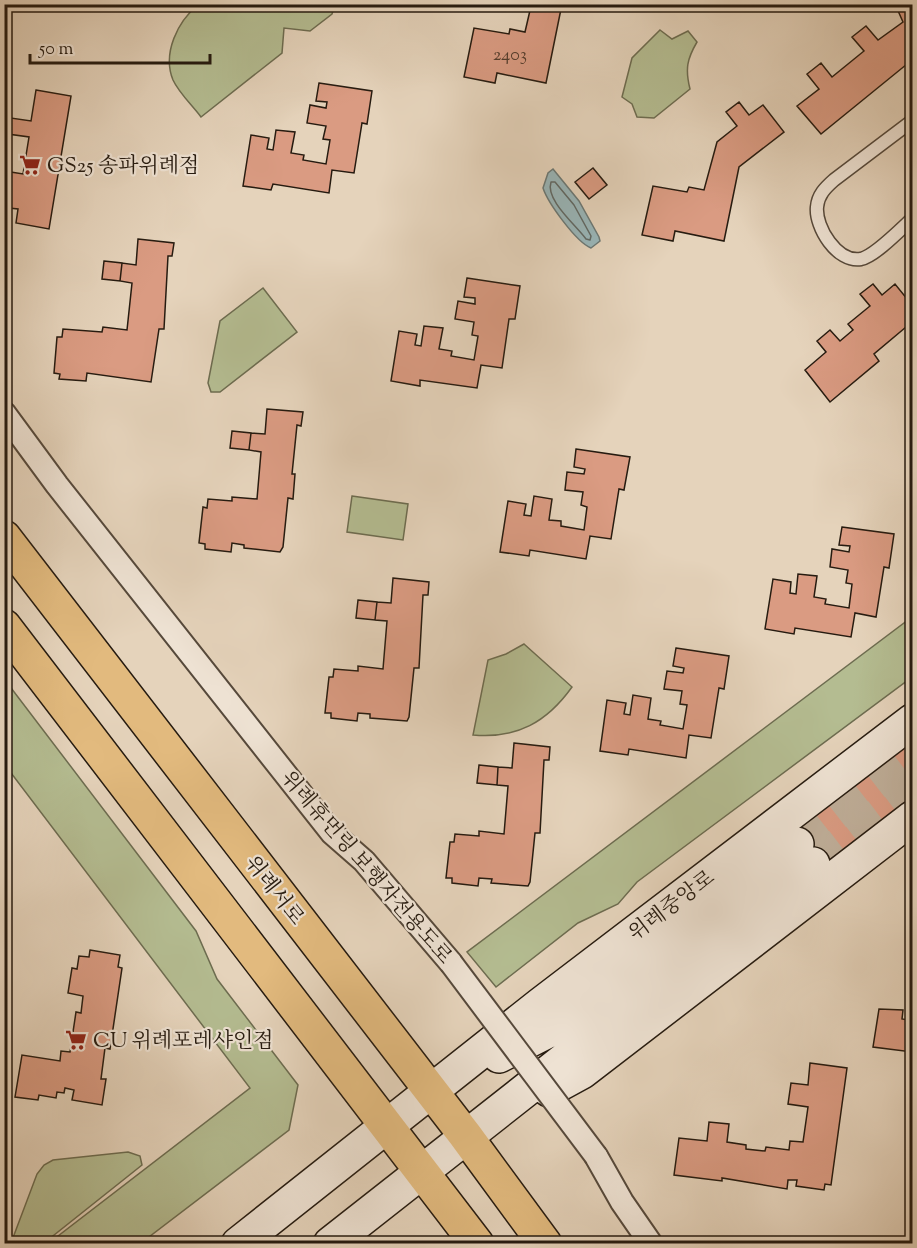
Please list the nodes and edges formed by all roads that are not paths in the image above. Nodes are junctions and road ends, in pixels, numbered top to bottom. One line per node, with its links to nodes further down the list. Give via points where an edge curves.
1 (912, 121): 2 (lane, via 834,180 822,191 817,207 819,224 827,237 843,255 855,259 868,256)
2 (912, 219)
3 (4, 413): 16 (street, 위례휴먼링 보행자전용도로, bridge, via 332,833 364,861 451,963 596,1156)
4 (4, 537): 8 (main road, 위례서로)
5 (4, 626): 9 (main road)
6 (912, 721): 8 (main road, 위례중앙로)
7 (912, 818): 10 (main road, 위례중앙로, via 582,1072)
8 (430, 1092): 9 (main road, 위례중앙로); 10 (main road, 위례서로); 10 (main road, 위례중앙로, via 558,1026 805,854)
9 (389, 1126): 11 (main road); 12 (main road, 위례중앙로)
10 (465, 1135): 11 (main road, 위례중앙로); 15 (main road, 위례서로)
11 (422, 1170): 13 (main road, 위례중앙로); 14 (main road)
12 (238, 1244)
13 (330, 1244)
14 (477, 1244)
15 (545, 1244)
16 (651, 1244)

